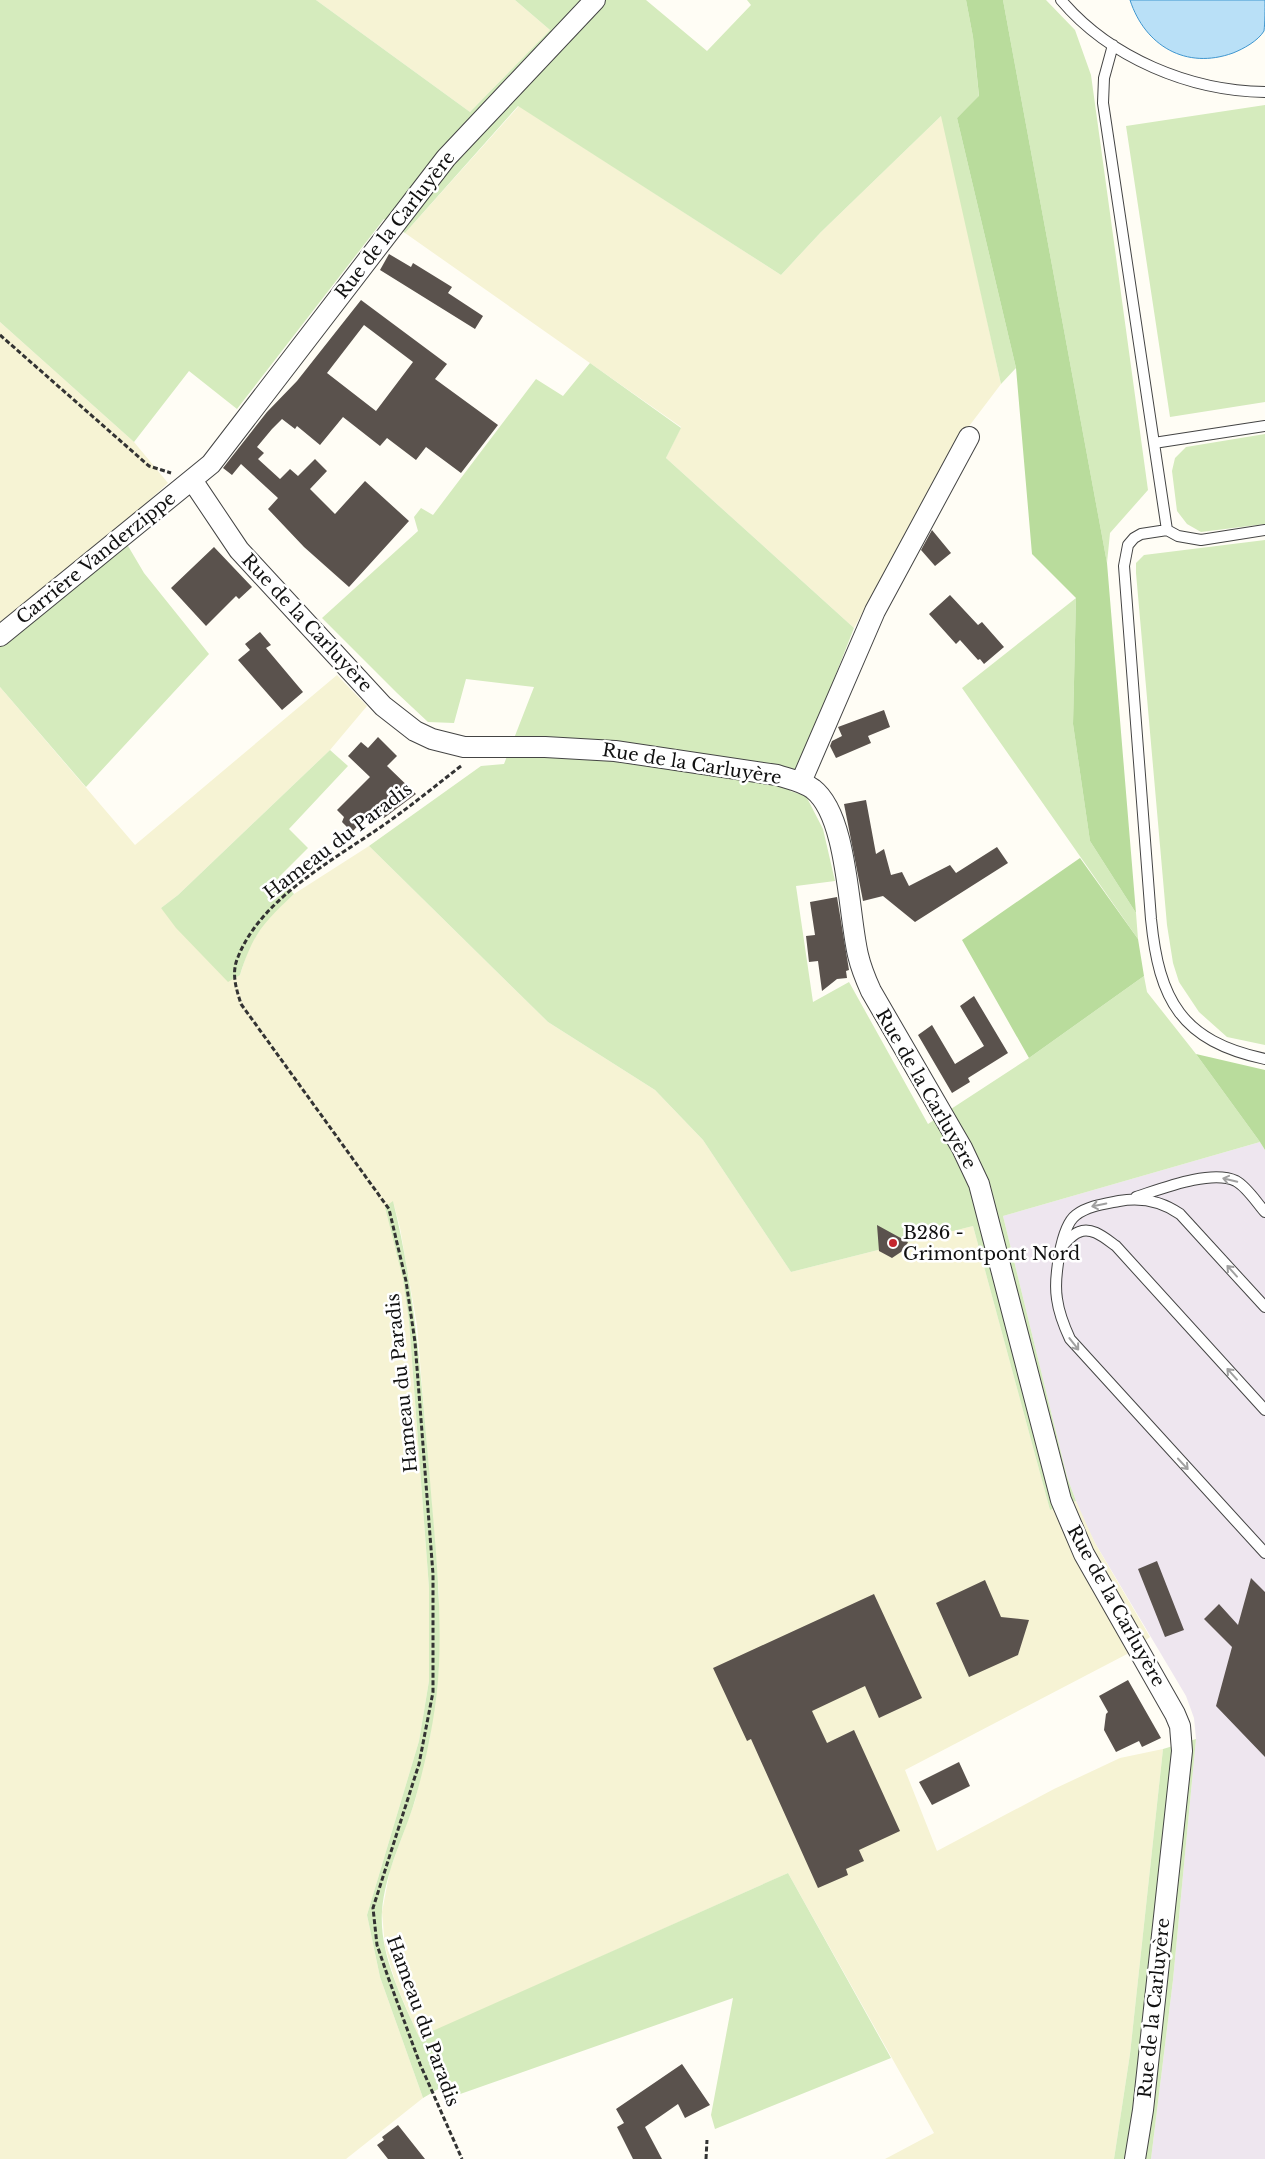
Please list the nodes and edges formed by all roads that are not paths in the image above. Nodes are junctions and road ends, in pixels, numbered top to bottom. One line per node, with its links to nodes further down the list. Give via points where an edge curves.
1 (595, 0): 8 (street, Rue de la Carluyère, via 446,158 227,444)
2 (1061, 0): 3 (lane, via 1071,12)
3 (1113, 45): 4 (lane, via 1180,78 1228,89); 7 (lane, via 1104,78 1103,103)
4 (1265, 92)
5 (1265, 426): 7 (lane)
6 (969, 437): 12 (street, via 875,611)
7 (1154, 443): 9 (lane)
8 (192, 480): 11 (street, Carrière Vanderzippe); 12 (street, Rue de la Carluyère, via 239,550 383,706 415,731 464,747 615,751 777,775)
9 (1167, 530): 10 (lane, via 1178,536 1201,540); 13 (lane, via 1134,538 1125,554 1124,566 1156,961 1172,1002 1194,1028 1217,1045)
10 (1265, 530)
11 (0, 636)
12 (801, 782): 20 (street, Rue de la Carluyère, via 820,797 835,823 864,976 962,1148 979,1184 1068,1520 1180,1726 1182,1751)
13 (1265, 1059)
14 (1123, 1200): 15 (lane, one-way to 14, via 1238,1182 1226,1178 1191,1180); 16 (lane, one-way to 16, via 1089,1207 1074,1216); 17 (lane, one-way to 14, via 1180,1214 1168,1205 1150,1200)
15 (1265, 1212)
16 (1063, 1245): 18 (lane, one-way to 16, via 1116,1246 1089,1230 1078,1232); 19 (lane, one-way to 19, via 1058,1262 1057,1297 1061,1320 1070,1339)
17 (1265, 1308)
18 (1265, 1410)
19 (1265, 1553)
20 (1135, 2159)

